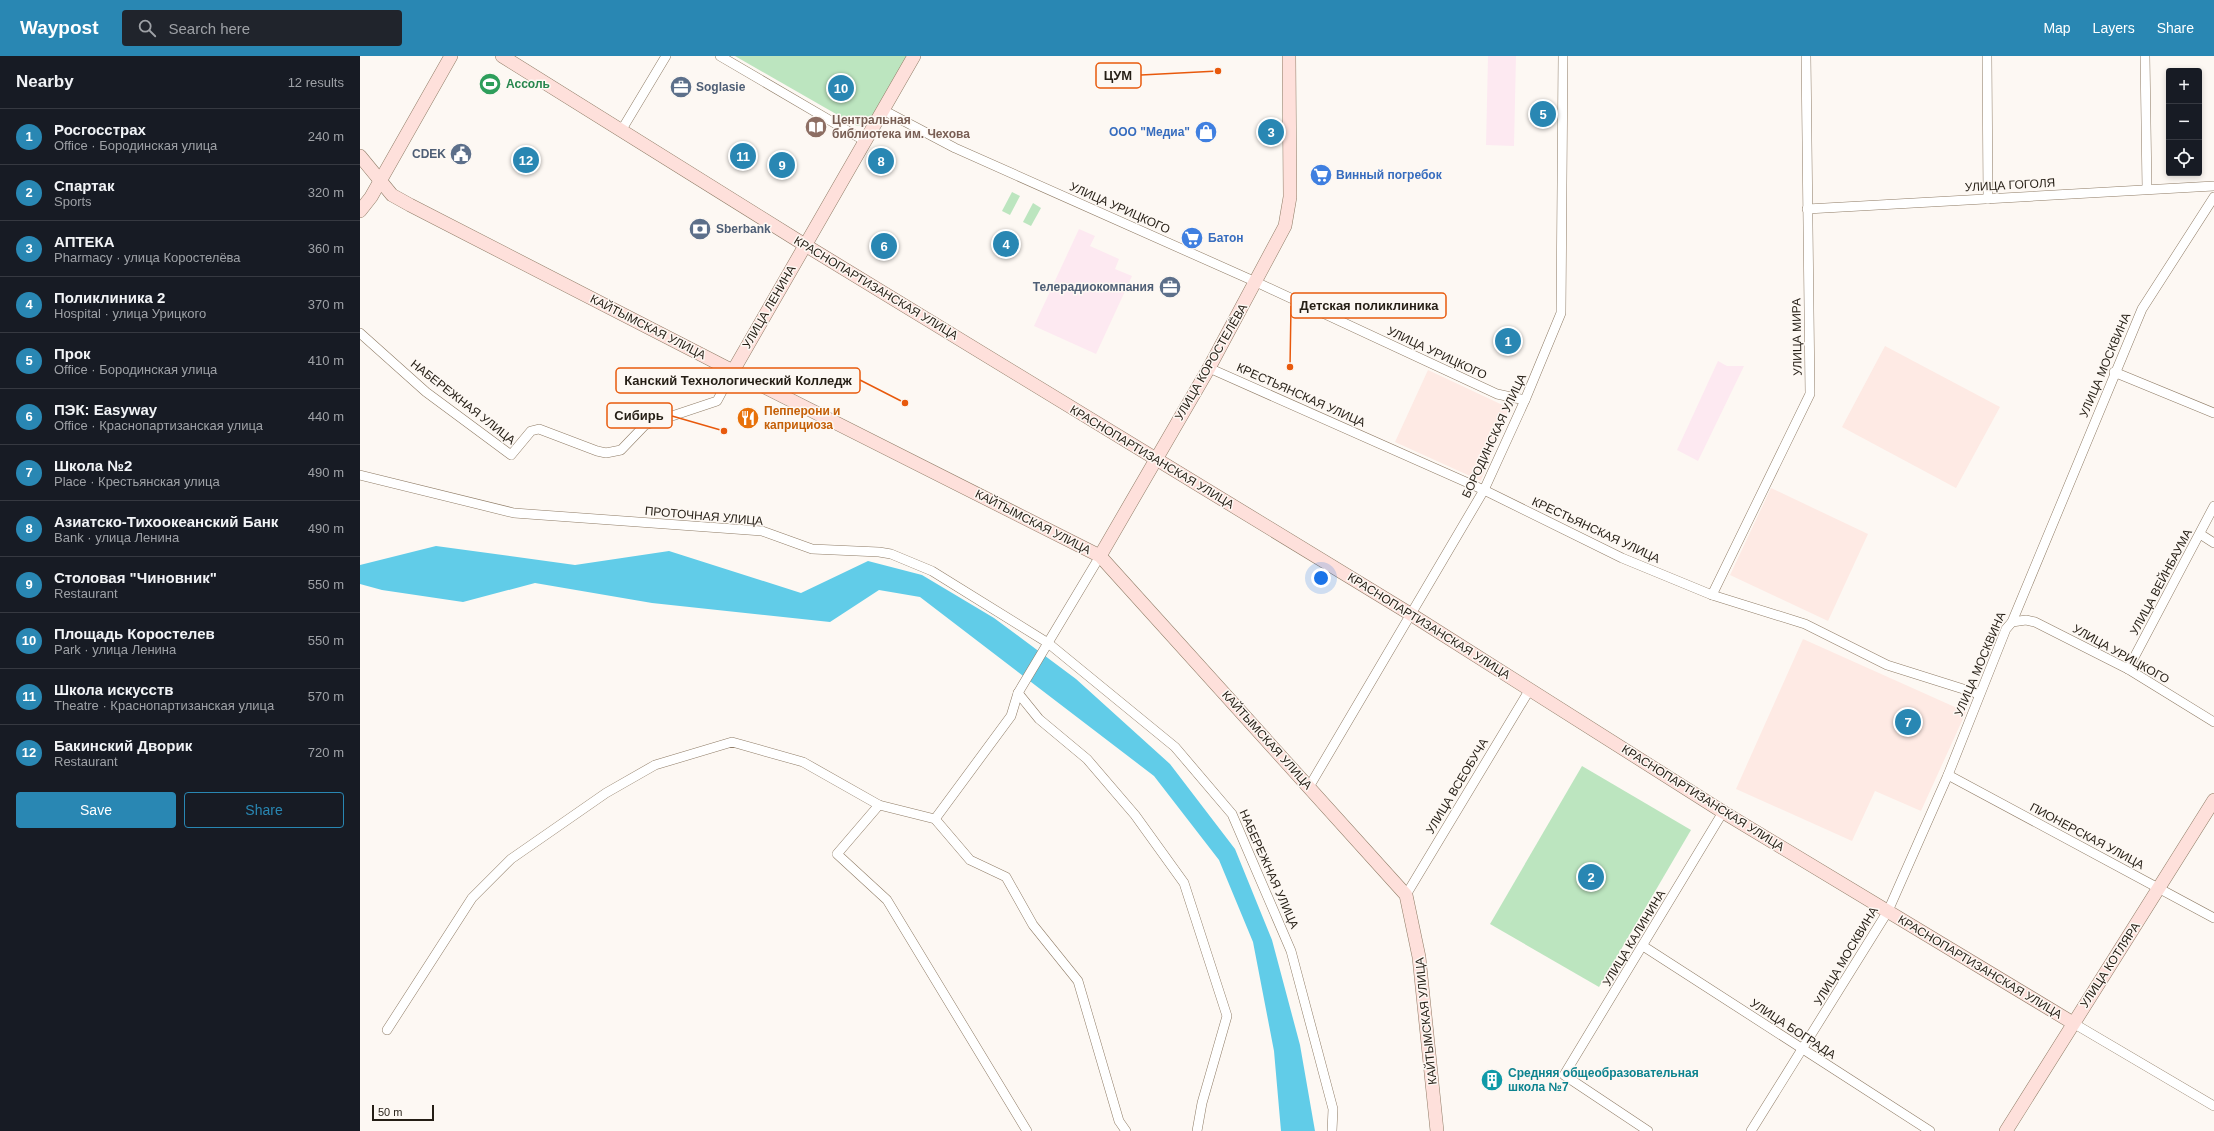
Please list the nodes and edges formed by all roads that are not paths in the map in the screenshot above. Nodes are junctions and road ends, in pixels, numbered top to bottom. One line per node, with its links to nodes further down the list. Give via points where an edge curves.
1 (451, 56): 15 (street)
2 (502, 56): 12 (street, КРАСНОПАРТИЗАНСКАЯ УЛИЦА)
3 (666, 56): 12 (street)
4 (720, 56): 13 (street)
5 (914, 56): 11 (street, УЛИЦА ЛЕНИНА)
6 (1289, 56): 23 (street, УЛИЦА КОРОСТЕЛЁВА, via 1289,212 1280,238)
7 (1563, 56): 28 (street, БОРОДИНСКАЯ УЛИЦА, via 1561,313)
8 (1806, 56): 20 (street, УЛИЦА МИРА)
9 (1987, 56): 19 (street)
10 (2145, 56): 17 (street)
11 (883, 110): 13 (street, УЛИЦА ЛЕНИНА); 23 (street, УЛИЦА УРИЦКОГО, via 955,148)
12 (621, 131): 22 (street, КРАСНОПАРТИЗАНСКАЯ УЛИЦА)
13 (865, 141): 22 (street, УЛИЦА ЛЕНИНА)
14 (360, 156): 15 (street, КАЙТЫМСКАЯ УЛИЦА)
15 (380, 182): 21 (street); 26 (street, КАЙТЫМСКАЯ УЛИЦА, via 392,195 410,205)
16 (2214, 186): 17 (street, УЛИЦА ГОГОЛЯ)
17 (2147, 189): 19 (street, УЛИЦА ГОГОЛЯ)
18 (2214, 197): 27 (street, УЛИЦА МОСКВИНА, via 2142,309)
19 (1988, 199): 20 (street, УЛИЦА ГОГОЛЯ)
20 (1808, 209): 37 (street, УЛИЦА МИРА, via 1810,394)
21 (360, 211)
22 (805, 245): 26 (street, УЛИЦА ЛЕНИНА); 30 (street, КРАСНОПАРТИЗАНСКАЯ УЛИЦА)
23 (1256, 282): 25 (street, УЛИЦА КОРОСТЕЛЁВА); 28 (street, УЛИЦА УРИЦКОГО, via 1497,394)
24 (360, 333): 26 (street, НАБЕРЕЖНАЯ УЛИЦА, via 426,392 511,455 531,431 539,429 597,451 606,453 621,450 645,425 717,401)
25 (1209, 368): 30 (street, УЛИЦА КОРОСТЕЛЁВА); 32 (street, КРЕСТЬЯНСКАЯ УЛИЦА)
26 (733, 371): 36 (street, КАЙТЫМСКАЯ УЛИЦА)
27 (2114, 372): 29 (street); 39 (street, УЛИЦА МОСКВИНА)
28 (1525, 400): 32 (street, БОРОДИНСКАЯ УЛИЦА)
29 (2214, 413)
30 (1156, 460): 36 (street, УЛИЦА КОРОСТЕЛЁВА); 38 (street, КРАСНОПАРТИЗАНСКАЯ УЛИЦА)
31 (360, 475): 40 (street, ПРОТОЧНАЯ УЛИЦА, via 514,513 762,531 812,549 891,554 932,571)
32 (1484, 490): 37 (street, КРЕСТЬЯНСКАЯ УЛИЦА, via 1622,558); 38 (street, БОРОДИНСКАЯ УЛИЦА)
33 (2214, 506): 34 (street, УЛИЦА ВЕЙНБАУМА)
34 (2200, 534): 35 (street); 41 (street, УЛИЦА ВЕЙНБАУМА)
35 (2214, 543)
36 (1100, 556): 40 (street, УЛИЦА КОРОСТЕЛЁВА); 47 (street, КАЙТЫМСКАЯ УЛИЦА)
37 (1712, 595): 44 (street, КРЕСТЬЯНСКАЯ УЛИЦА, via 1805,624 1887,665)
38 (1412, 615): 42 (street, КРАСНОПАРТИЗАНСКАЯ УЛИЦА); 47 (street, БОРОДИНСКАЯ УЛИЦА)
39 (2012, 622): 41 (street, УЛИЦА УРИЦКОГО, via 2035,622); 44 (street, УЛИЦА МОСКВИНА, via 2006,629)
40 (1048, 643): 43 (street, УЛИЦА КОРОСТЕЛЁВА); 64 (street, НАБЕРЕЖНАЯ УЛИЦА, via 1175,747 1232,814 1292,950 1333,1109)
41 (2128, 669): 45 (street, УЛИЦА УРИЦКОГО)
42 (1530, 689): 50 (street, КРАСНОПАРТИЗАНСКАЯ УЛИЦА); 53 (street, УЛИЦА ВСЕОБУЧА)
43 (1018, 693): 51 (street, УЛИЦА КОРОСТЕЛЁВА, via 1011,716); 63 (street, via 1039,719 1087,759 1135,815 1184,883 1227,1016 1202,1103)
44 (1979, 694): 46 (street, УЛИЦА МОСКВИНА)
45 (2214, 722)
46 (1948, 775): 52 (street, ПИОНЕРСКАЯ УЛИЦА); 54 (street, УЛИЦА МОСКВИНА)
47 (1309, 787): 53 (street, КАЙТЫМСКАЯ УЛИЦА)
48 (2214, 800): 52 (street, УЛИЦА КОТЛЯРА)
49 (879, 805): 51 (street); 58 (street, via 803,762 732,742 655,765 606,793 511,859 472,898); 61 (street, via 837,854 887,900)
50 (1723, 812): 54 (street, КРАСНОПАРТИЗАНСКАЯ УЛИЦА); 56 (street, УЛИЦА КАЛИНИНА)
51 (935, 819): 62 (street, via 970,860 1006,877 1034,925 1078,981 1119,1121)
52 (2159, 888): 55 (street, ПИОНЕРСКАЯ УЛИЦА); 57 (street, УЛИЦА КОТЛЯРА)
53 (1406, 895): 65 (street, КАЙТЫМСКАЯ УЛИЦА, via 1420,957)
54 (1888, 911): 57 (street, КРАСНОПАРТИЗАНСКАЯ УЛИЦА); 59 (street, УЛИЦА МОСКВИНА)
55 (2214, 918)
56 (1643, 946): 59 (street, УЛИЦА БОГРАДА); 66 (street, УЛИЦА КАЛИНИНА, via 1564,1075)
57 (2072, 1023): 60 (street, КРАСНОПАРТИЗАНСКАЯ УЛИЦА); 69 (street, УЛИЦА КОТЛЯРА)
58 (387, 1030)
59 (1803, 1049): 67 (street, УЛИЦА МОСКВИНА); 68 (street, УЛИЦА БОГРАДА)
60 (2214, 1106)
61 (1027, 1131)
62 (1126, 1131)
63 (1197, 1131)
64 (1332, 1131)
65 (1437, 1131)
66 (1648, 1131)
67 (1751, 1131)
68 (1930, 1131)
69 (2006, 1131)

